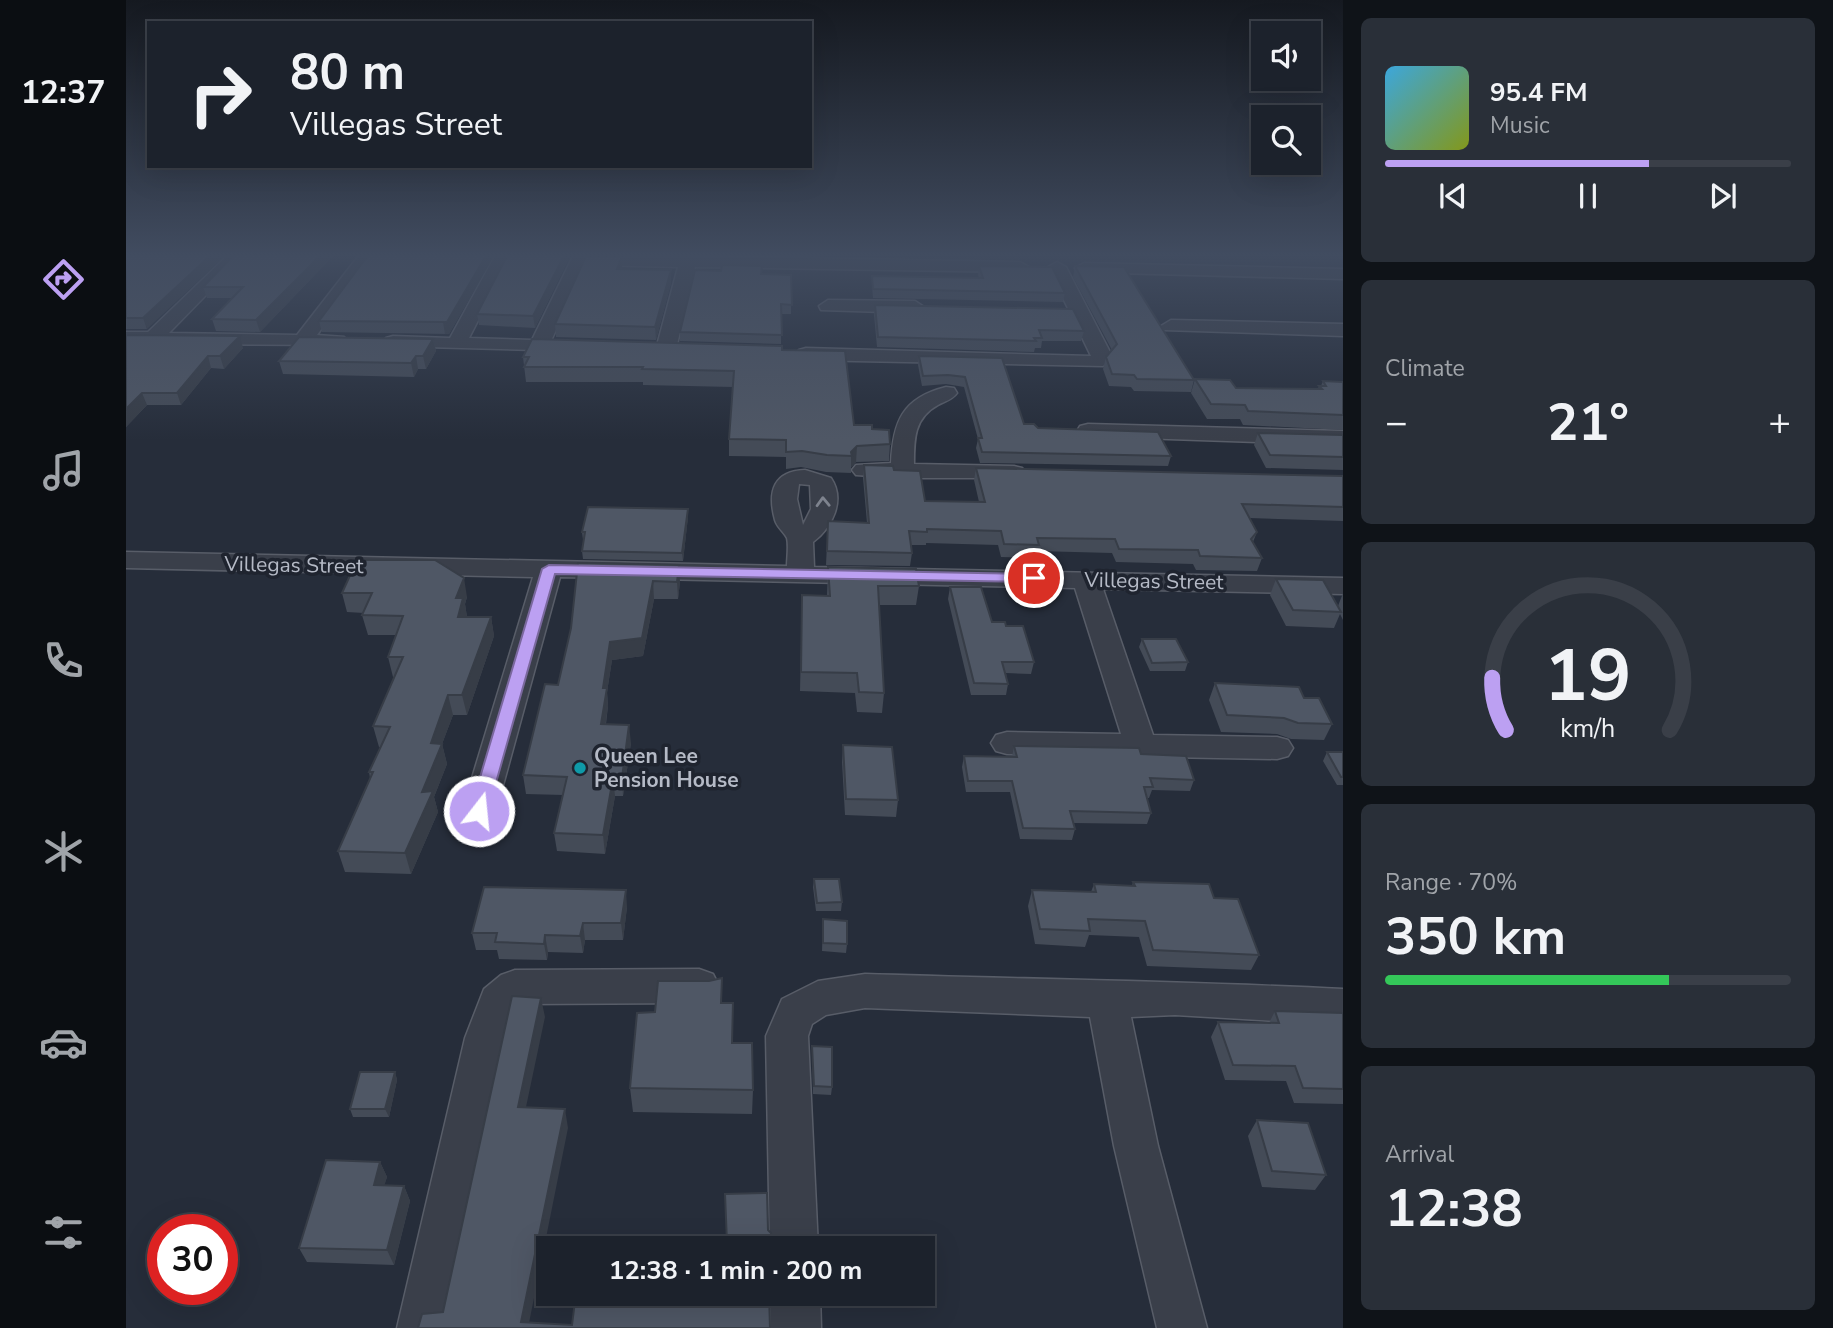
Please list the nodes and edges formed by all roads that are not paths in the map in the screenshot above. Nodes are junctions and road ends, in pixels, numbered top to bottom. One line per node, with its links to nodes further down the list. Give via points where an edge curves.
1 (175, 316): 11 (street)
2 (321, 316): 12 (street)
3 (471, 316): 13 (street)
4 (553, 316): 14 (street)
5 (679, 316): 16 (street, via 673,350)
6 (828, 316): 18 (street)
7 (1083, 316): 18 (street, via 1102,357 1096,362)
8 (1171, 326): 9 (street)
9 (1343, 330)
10 (126, 338): 11 (street)
11 (153, 338): 12 (street)
12 (303, 340): 13 (street)
13 (457, 342): 14 (street)
14 (539, 346): 15 (street)
15 (590, 347)
16 (641, 349)
17 (789, 353): 18 (street)
18 (830, 355)
19 (946, 393): 23 (street, via 923,402 909,417)
20 (1071, 431): 21 (street)
21 (1343, 438)
22 (864, 470): 23 (street)
23 (902, 471): 24 (street)
24 (1040, 473)
25 (800, 539): 28 (street)
26 (126, 560): 27 (street, Villegas Street)
27 (549, 569): 28 (street, Villegas Street); 34 (street)
28 (801, 574): 29 (street, Villegas Street)
29 (1086, 579): 30 (street, Villegas Street); 32 (street)
30 (1343, 586)
31 (1007, 743): 32 (street)
32 (1141, 746): 33 (street)
33 (1277, 748)
34 (479, 811)
35 (710, 986): 40 (street, via 514,987 498,1001)
36 (1107, 1000): 37 (street, via 1175,998); 38 (street, via 865,991 818,999 796,1012 787,1036); 42 (street, via 1136,1146)
37 (1343, 1007)
38 (794, 1236)
39 (795, 1306): 41 (street)
40 (422, 1328)
41 (796, 1328)
42 (1182, 1328)

